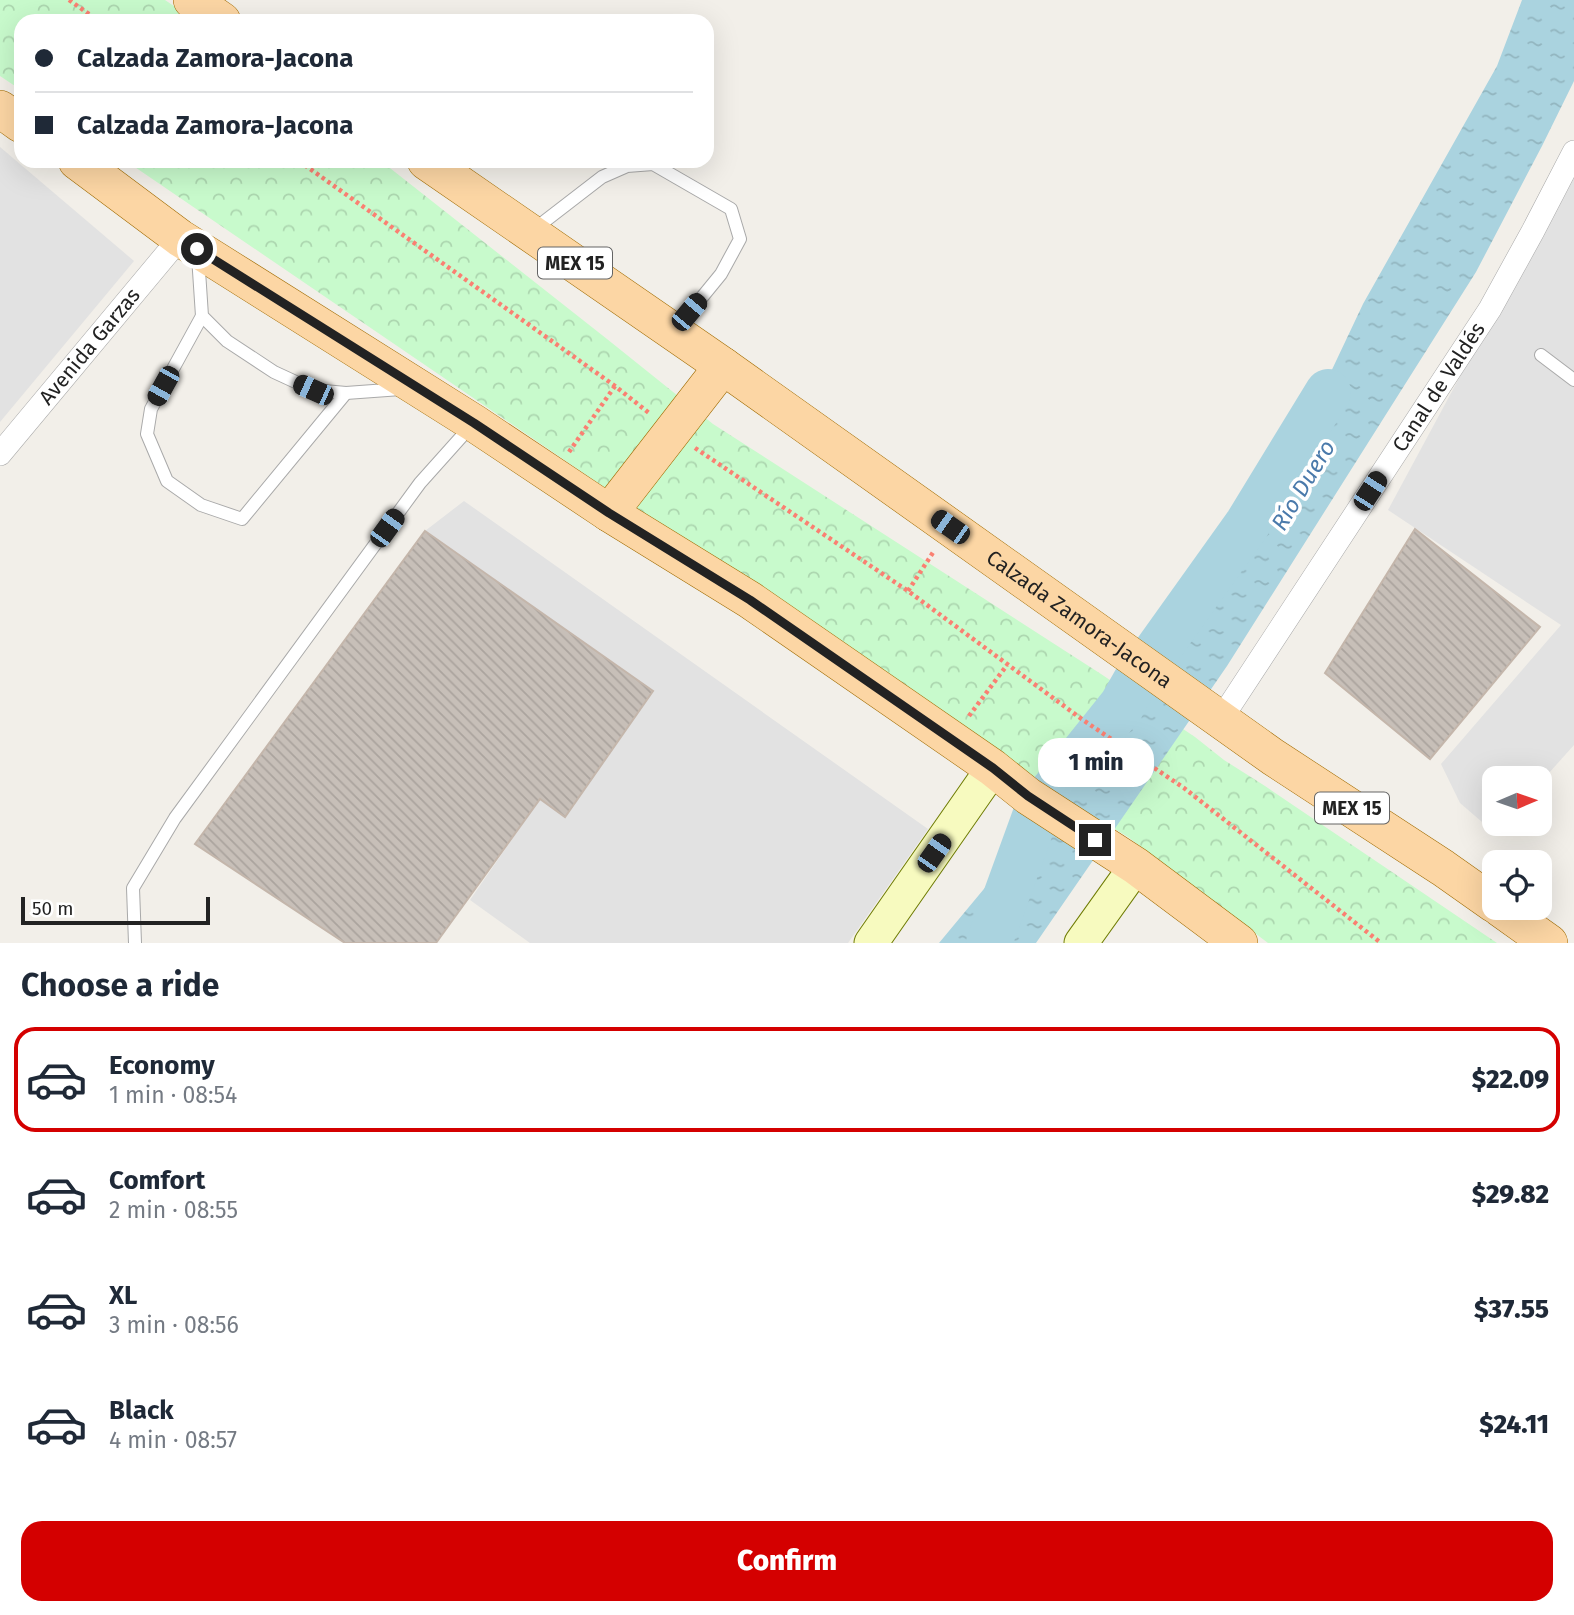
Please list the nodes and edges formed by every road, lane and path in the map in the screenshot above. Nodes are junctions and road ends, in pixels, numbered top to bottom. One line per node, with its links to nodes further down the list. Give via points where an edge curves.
1 (69, 0): 3 (path)
2 (192, 0): 4 (main road)
3 (89, 14)
4 (212, 14)
5 (0, 108): 6 (main road)
6 (14, 119)
7 (1574, 152): 29 (street, Canal de Valdés, via 1490,309)
8 (86, 168): 13 (main road)
9 (436, 168): 12 (main road, Calzada Zamora-Jacona / MEX 15)
10 (622, 168): 12 (lane, via 602,177)
11 (660, 168): 15 (lane, via 731,209 740,239 721,274)
12 (531, 232): 15 (main road, Calzada Zamora-Jacona / MEX 15)
13 (188, 243): 14 (lane); 20 (main road); 23 (street, Avenida Garzas)
14 (202, 316): 21 (lane, via 227,341 274,372 313,390); 21 (lane, via 150,409 147,434 167,481 201,505 242,519)
15 (673, 332): 17 (main road, Calzada Zamora-Jacona / MEX 15)
16 (1541, 355): 18 (lane)
17 (723, 366): 25 (main road); 26 (main road, Calzada Zamora-Jacona / MEX 15)
18 (1574, 380)
19 (615, 386): 24 (path)
20 (417, 387): 21 (lane); 22 (main road)
21 (346, 393)
22 (474, 423): 24 (main road); 36 (lane, via 420,484 175,818 133,888)
23 (0, 454)
24 (552, 475): 25 (main road)
25 (609, 513): 31 (main road, via 750,600)
26 (950, 527): 27 (path); 29 (main road, Calzada Zamora-Jacona / MEX 15)
27 (908, 591)
28 (1007, 665): 31 (path)
29 (1215, 715): 34 (main road, Calzada Zamora-Jacona / MEX 15)
30 (1083, 720): 40 (path, via 1184,788)
31 (951, 739): 32 (main road)
32 (993, 768): 33 (main road); 37 (street)
33 (1127, 861): 38 (street); 39 (main road)
34 (1482, 896)
35 (1517, 920): 41 (main road)
36 (135, 943)
37 (871, 943)
38 (1082, 943)
39 (1239, 943)
40 (1381, 943)
41 (1549, 943)

